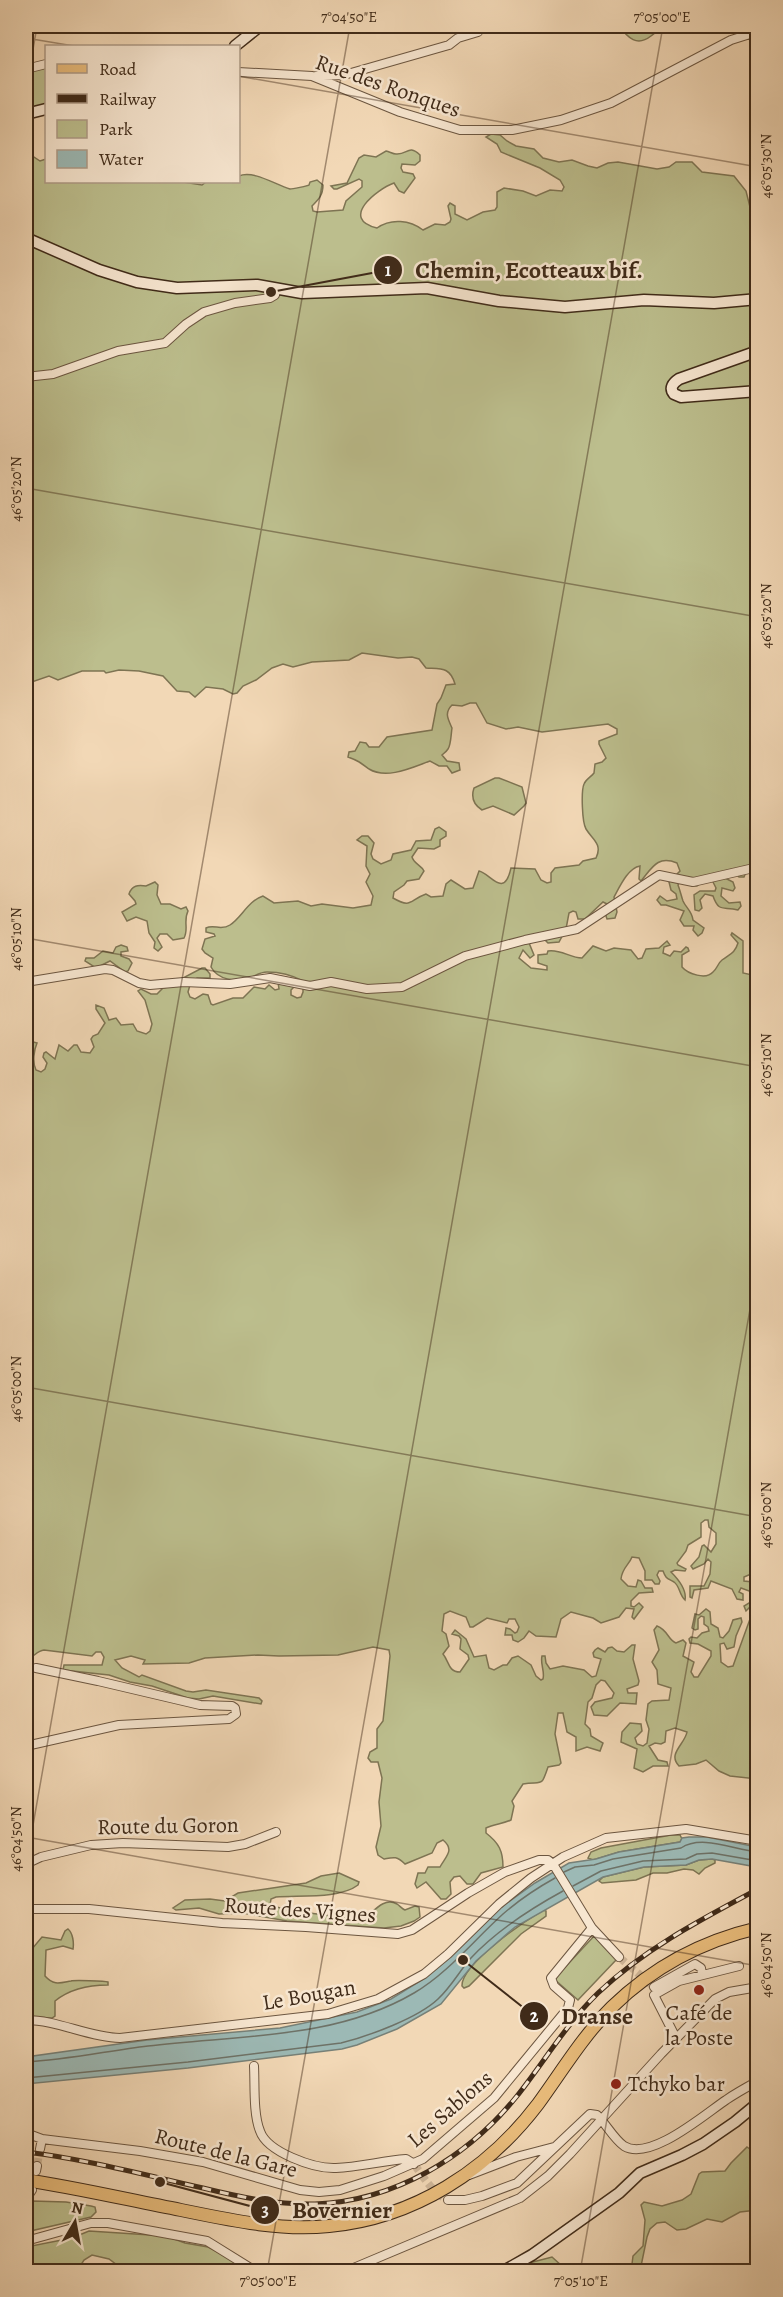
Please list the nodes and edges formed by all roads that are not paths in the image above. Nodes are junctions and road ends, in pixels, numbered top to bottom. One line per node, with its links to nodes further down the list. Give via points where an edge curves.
1 (260, 26): 4 (street)
2 (478, 32): 8 (street, via 448,45 344,75)
3 (758, 36): 8 (street, Rue des Ronques, via 731,39 600,107 512,130 460,130 400,112)
4 (236, 45)
5 (45, 64): 6 (street)
6 (26, 69)
7 (240, 72): 8 (street, Rue des Ronques)
8 (312, 76)
9 (45, 109): 10 (street)
10 (26, 114)
11 (26, 238): 12 (street, via 90,267 147,284 177,288)
12 (277, 288): 13 (street, via 302,293 428,288 499,301 565,307 644,300 714,303); 15 (street, via 270,298 204,312 165,343 126,349 53,374)
13 (758, 299)
14 (758, 351): 16 (street, via 679,379 672,389 681,397)
15 (26, 378)
16 (758, 391)
17 (758, 867): 18 (street, via 693,882 659,875 578,929 465,956 402,987 367,989 331,982 310,986 270,978 230,984 150,985 105,969)
18 (26, 982)
19 (36, 1668): 20 (street, via 192,1704 232,1706 236,1712 228,1719 119,1725)
20 (26, 1746)
21 (276, 1832): 23 (street, Route du Goron, via 228,1847 91,1845)
22 (758, 1841): 24 (street, via 692,1829 632,1833 601,1839)
23 (26, 1864)
24 (554, 1866): 25 (street, Route des Vignes, via 548,1860 539,1860 505,1872 412,1930 398,1934 222,1923 89,1909); 26 (street); 33 (street, Le Bougan, via 510,1894 424,1974 353,2008 315,2016 120,2038)
25 (26, 1909)
26 (592, 1928): 28 (street); 43 (street, Les Sablons, via 551,1978 570,2000 568,2008 494,2098)
27 (758, 1928): 44 (main road, via 692,1950 660,1968 627,1994 598,2023 519,2126)
28 (619, 1957)
29 (739, 1966): 30 (street)
30 (702, 1974): 31 (street, via 695,1964); 34 (street, via 654,1995)
31 (654, 1987)
32 (758, 1987): 34 (street, via 714,1999)
33 (26, 2020)
34 (676, 2038): 38 (street)
35 (254, 2066): 43 (street, Les Sablons, via 258,2128 271,2147 328,2168 405,2159)
36 (758, 2081): 38 (street, via 685,2129 642,2149 624,2146)
37 (758, 2103): 51 (street, via 696,2148 640,2173 532,2255)
38 (602, 2120): 41 (street, via 590,2114); 50 (street, via 548,2176 520,2198)
39 (26, 2133): 40 (street, Route de la Gare)
40 (42, 2139): 42 (street); 43 (street, Route de la Gare, via 183,2158 309,2192 352,2187)
41 (555, 2146): 44 (street); 47 (street, via 512,2186 474,2198)
42 (40, 2150)
43 (414, 2164)
44 (465, 2176): 45 (main road, via 428,2198 380,2217 297,2228 228,2220)
45 (29, 2185): 46 (street)
46 (26, 2199)
47 (448, 2200)
48 (26, 2241): 49 (street, via 91,2223 108,2223 207,2241)
49 (258, 2271)
50 (344, 2271)
51 (502, 2271)

